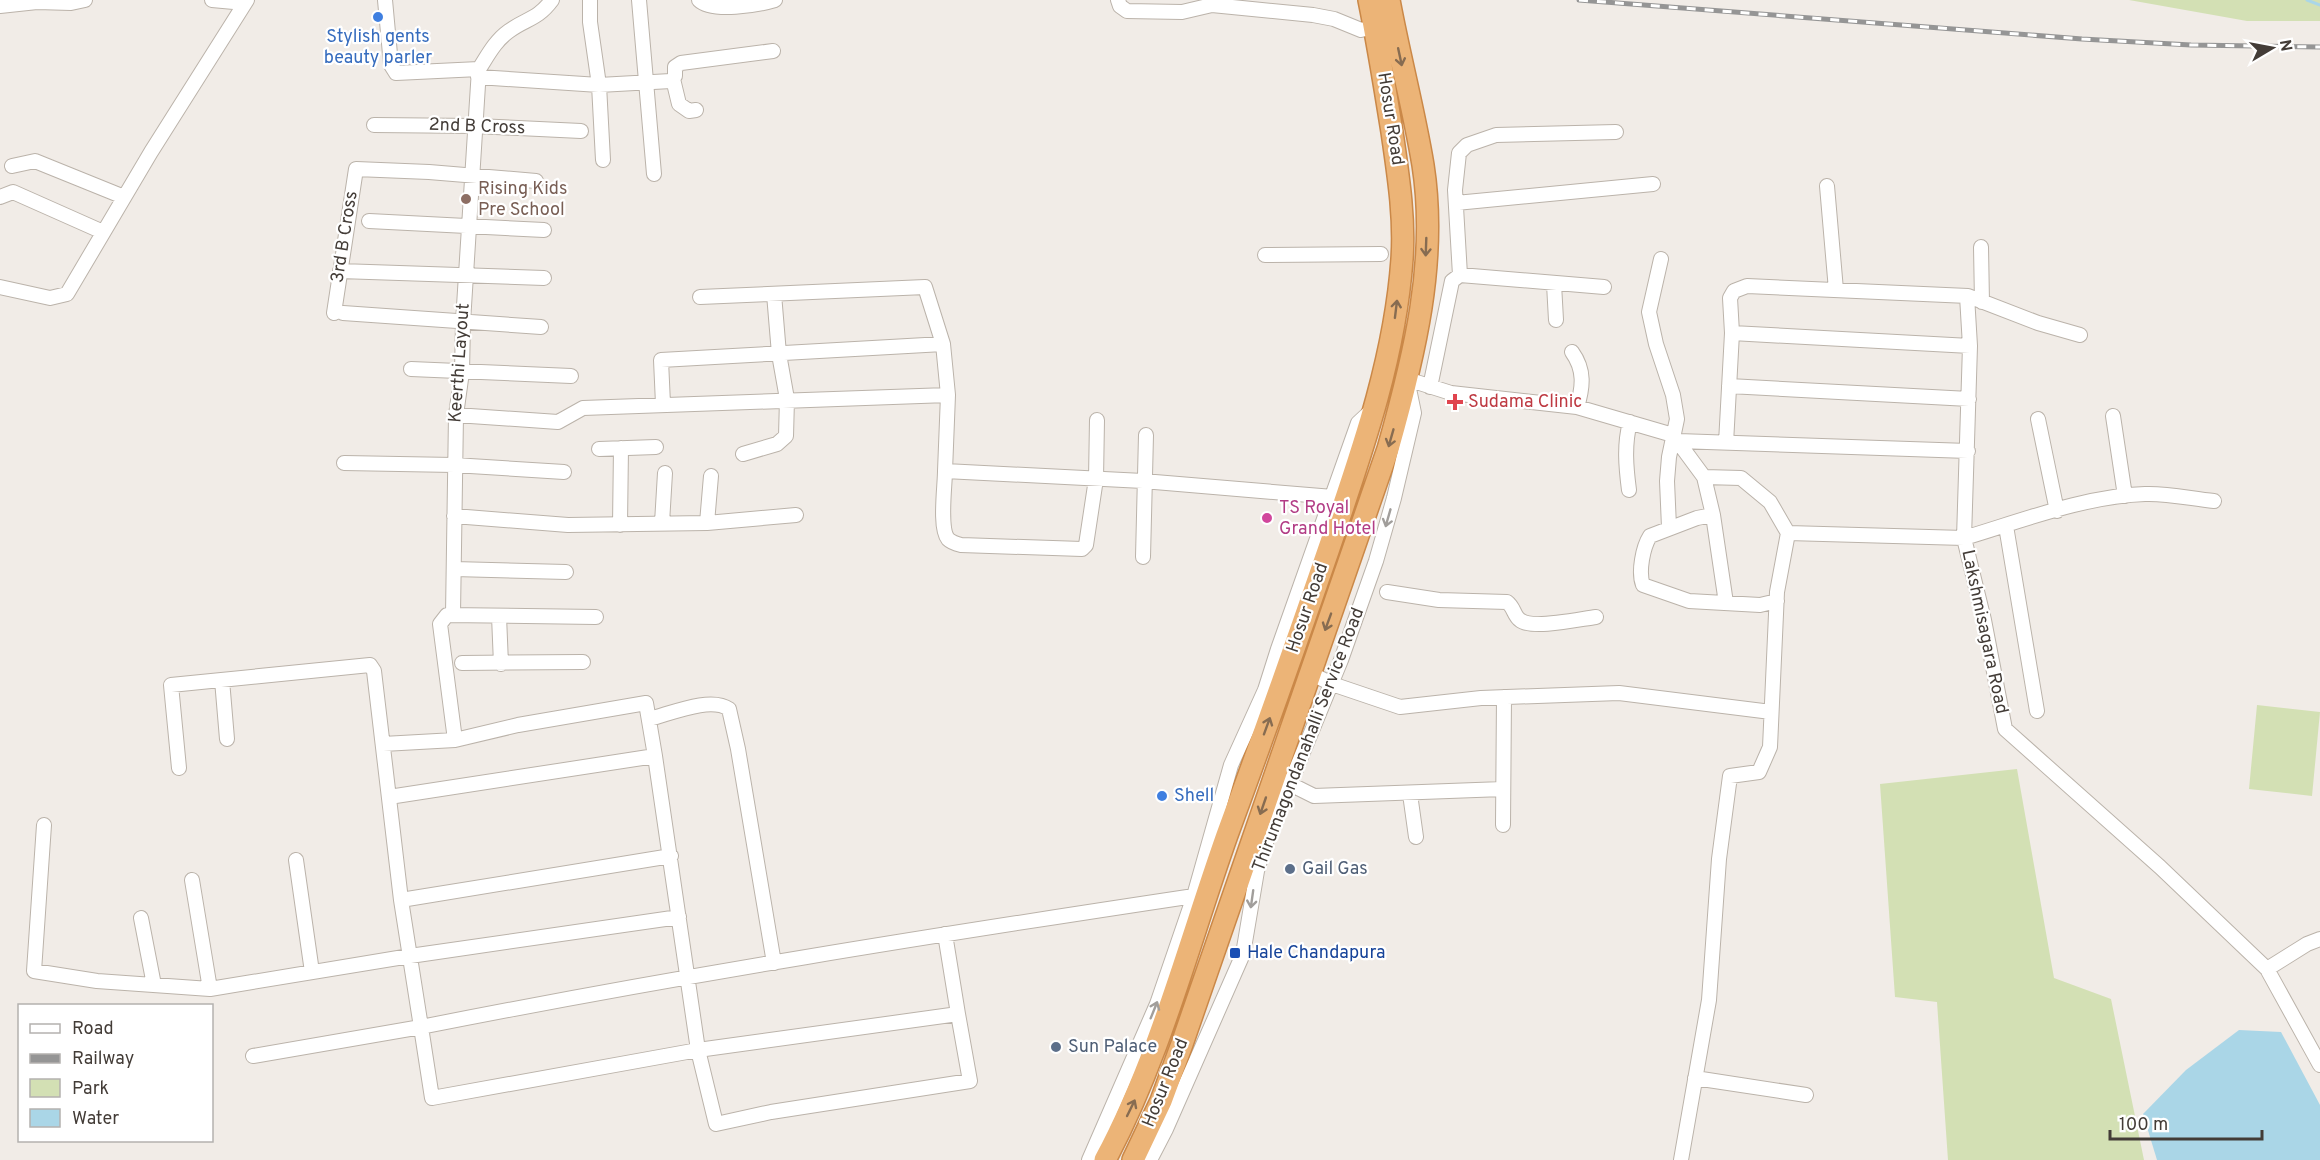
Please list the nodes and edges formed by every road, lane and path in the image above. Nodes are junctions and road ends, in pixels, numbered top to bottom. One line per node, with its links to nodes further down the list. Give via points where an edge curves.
1 (86, 0): 13 (street)
2 (212, 0): 12 (street)
3 (385, 0): 16 (street, via 391,65 396,72)
4 (552, 0): 16 (street, via 538,16 510,30 495,43)
5 (590, 0): 19 (street)
6 (639, 0): 18 (street)
7 (699, 0): 8 (street, via 709,6 757,6)
8 (775, 0)
9 (1118, 0): 14 (street, via 1127,11 1182,12 1212,5 1313,15 1361,30)
10 (1369, 0): 14 (highway, Hosur Road)
11 (1389, 0): 67 (highway, Hosur Road, one-way to 67, via 1423,167 1426,215 1425,276)
12 (246, 2): 33 (street)
13 (0, 6)
14 (1375, 27): 75 (highway, Hosur Road, one-way to 14, via 1396,317 1402,257 1400,183)
15 (773, 51): 17 (street, via 681,63 675,67)
16 (479, 73): 19 (street); 22 (street, Keerthi Layout)
17 (674, 79): 18 (street); 20 (street, via 679,104 689,111)
18 (645, 83): 19 (street); 27 (street)
19 (599, 85): 25 (street)
20 (696, 110)
21 (374, 125): 22 (street, 2nd B Cross)
22 (476, 126): 23 (street, 2nd B Cross); 28 (street, Keerthi Layout)
23 (580, 131)
24 (1616, 132): 34 (street, via 1496,135 1467,145 1459,153)
25 (603, 160)
26 (12, 166): 33 (street, via 35,161)
27 (654, 174)
28 (471, 175): 29 (street); 36 (street, Keerthi Layout); 43 (street, 3rd B Cross, via 356,169)
29 (536, 181)
30 (1653, 184): 34 (street)
31 (1827, 186): 50 (street)
32 (0, 197): 38 (street, via 13,192)
33 (124, 197): 38 (street)
34 (1456, 203): 44 (street)
35 (369, 221): 36 (street)
36 (469, 225): 37 (street); 45 (street, Keerthi Layout)
37 (544, 230)
38 (104, 232): 48 (street, via 67,294 50,297)
39 (1982, 247): 54 (street)
40 (1381, 254): 41 (street)
41 (1265, 255)
42 (1661, 259): 82 (street, via 1649,312 1673,395)
43 (340, 271): 45 (street); 56 (street, 3rd B Cross, via 339,313)
44 (1460, 275): 47 (street); 69 (street, via 1452,281)
45 (466, 276): 46 (street); 56 (street, Keerthi Layout)
46 (544, 278)
47 (1554, 284): 49 (street); 55 (street)
48 (0, 287)
49 (1604, 287)
50 (1836, 290): 52 (street); 58 (street, via 1748,286 1734,291 1730,298)
51 (774, 294): 53 (street); 60 (street, via 925,287); 63 (street)
52 (1967, 296): 54 (street); 61 (street)
53 (700, 297)
54 (1982, 302): 59 (street)
55 (1556, 320)
56 (463, 322): 57 (street); 65 (street, Keerthi Layout)
57 (541, 327)
58 (1732, 333): 61 (street); 68 (street)
59 (2080, 334)
60 (943, 344): 63 (street); 70 (street)
61 (1970, 346): 72 (street)
62 (1572, 352): 74 (street, via 1580,362 1583,378)
63 (779, 354): 71 (street); 73 (street, via 661,360)
64 (411, 369): 65 (street)
65 (462, 372): 66 (street); 76 (street, Keerthi Layout)
66 (572, 376)
67 (1407, 379): 69 (street); 126 (highway, Hosur Road, one-way to 126, via 1388,449); 128 (street, Thirumagondanahalli Service Road, one-way to 128, via 1414,414 1394,498)
68 (1729, 386): 72 (street); 83 (street)
69 (1430, 387): 74 (street, via 1451,393)
70 (948, 394): 71 (street); 91 (street)
71 (787, 399): 73 (street); 88 (street, via 786,436 777,444)
72 (1969, 399): 87 (street)
73 (663, 404): 76 (street, via 583,408 558,422)
74 (1577, 407): 80 (street)
75 (1373, 409): 100 (street, via 1358,423); 169 (highway, Hosur Road, one-way to 75, via 1158,1042 1347,496)
76 (456, 415): 90 (street, Keerthi Layout)
77 (2113, 416): 99 (street)
78 (2038, 419): 102 (street)
79 (1097, 420): 96 (street)
80 (1630, 422): 82 (street); 98 (street, via 1626,465)
81 (1146, 435): 97 (street)
82 (1675, 438): 83 (street); 95 (street); 110 (street, via 1667,481)
83 (1726, 443): 87 (street)
84 (656, 447): 85 (street)
85 (621, 448): 86 (street); 108 (street)
86 (599, 449)
87 (1968, 451): 112 (street)
88 (743, 454)
89 (344, 462): 90 (street)
90 (454, 465): 92 (street); 105 (street, Keerthi Layout)
91 (945, 471): 96 (street); 96 (street, via 945,533 949,541 961,545 1082,549 1086,545)
92 (564, 472)
93 (665, 473): 106 (street)
94 (711, 476): 107 (street)
95 (1704, 477): 104 (street); 111 (street, via 1742,478 1770,502)
96 (1096, 479): 97 (street)
97 (1143, 482): 100 (street); 113 (street)
98 (1629, 490)
99 (2125, 496): 101 (street, via 2145,494); 102 (street)
100 (1333, 497): 148 (street, via 1265,690 1231,765)
101 (2214, 501)
102 (2057, 511): 109 (street)
103 (796, 515): 107 (street)
104 (1713, 515): 110 (street); 118 (street)
105 (454, 516): 108 (street); 114 (street, Keerthi Layout)
106 (662, 523): 107 (street); 108 (street)
107 (707, 523)
108 (620, 525)
109 (2006, 526): 112 (street); 130 (street)
110 (1669, 527): 118 (street, via 1650,536 1646,543 1643,585 1683,600)
111 (1788, 533): 112 (street, Lakshmisagara Road); 117 (street)
112 (1964, 538): 156 (street, Lakshmisagara Road, via 2005,729)
113 (1143, 557)
114 (454, 569): 115 (street); 119 (street, Keerthi Layout)
115 (566, 572)
116 (1387, 592): 122 (street, via 1439,600 1507,602 1518,618 1534,625)
117 (1777, 601): 118 (street, via 1760,605); 131 (street)
118 (1726, 603)
119 (453, 614): 120 (street); 134 (street, Keerthi Layout, via 440,624)
120 (499, 616): 121 (street); 125 (street)
121 (596, 617)
122 (1596, 617)
123 (583, 662): 125 (street)
124 (462, 663): 125 (street)
125 (501, 664)
126 (1310, 673): 128 (street); 138 (highway, Hosur Road)
127 (222, 680): 133 (street); 135 (street, via 370,666 374,671); 137 (street, via 171,685)
128 (1332, 684): 129 (street, via 1400,707); 138 (street, Thirumagondanahalli Service Road)
129 (1504, 697): 131 (street, via 1619,693); 139 (street)
130 (2037, 711)
131 (1771, 712): 166 (street, via 1770,747 1759,772 1730,776 1719,859 1709,1000)
132 (649, 719): 134 (street, via 646,703 518,724); 136 (street); 155 (street, via 711,703 729,709)
133 (227, 739)
134 (455, 740): 135 (street)
135 (383, 744): 141 (street)
136 (655, 756): 141 (street); 145 (street)
137 (179, 768)
138 (1282, 781): 140 (street, via 1314,796); 170 (highway, Hosur Road, one-way to 170, via 1161,1101); 171 (street, Thirumagondanahalli Service Road, one-way to 171, via 1257,871 1244,954)
139 (1503, 789): 140 (street); 143 (street)
140 (1410, 794): 144 (street)
141 (389, 797): 149 (street)
142 (44, 825): 159 (street, via 34,971)
143 (1503, 825)
144 (1416, 837)
145 (671, 856): 149 (street); 150 (street)
146 (297, 860): 157 (street)
147 (192, 880): 160 (street)
148 (1194, 896): 152 (street); 168 (street, one-way to 148, via 1157,1004)
149 (400, 900): 154 (street)
150 (679, 917): 154 (street); 158 (street)
151 (141, 918): 159 (street)
152 (945, 934): 155 (street); 161 (street)
153 (2320, 939): 156 (street)
154 (410, 956): 157 (street); 162 (street)
155 (774, 963): 158 (street)
156 (2267, 969): 165 (street, Lakshmisagara Road)
157 (312, 972): 160 (street)
158 (687, 978): 162 (street); 163 (street)
159 (154, 985): 160 (street)
160 (210, 989)
161 (958, 1014): 163 (street); 163 (street, via 970,1082 716,1124)
162 (421, 1027): 163 (street, via 432,1098); 164 (street)
163 (698, 1050)
164 (253, 1056)
165 (2320, 1065)
166 (1695, 1078): 167 (street); 172 (street)
167 (1806, 1095)
168 (1089, 1160)
169 (1105, 1160)
170 (1133, 1160)
171 (1150, 1160)
172 (1681, 1160)

